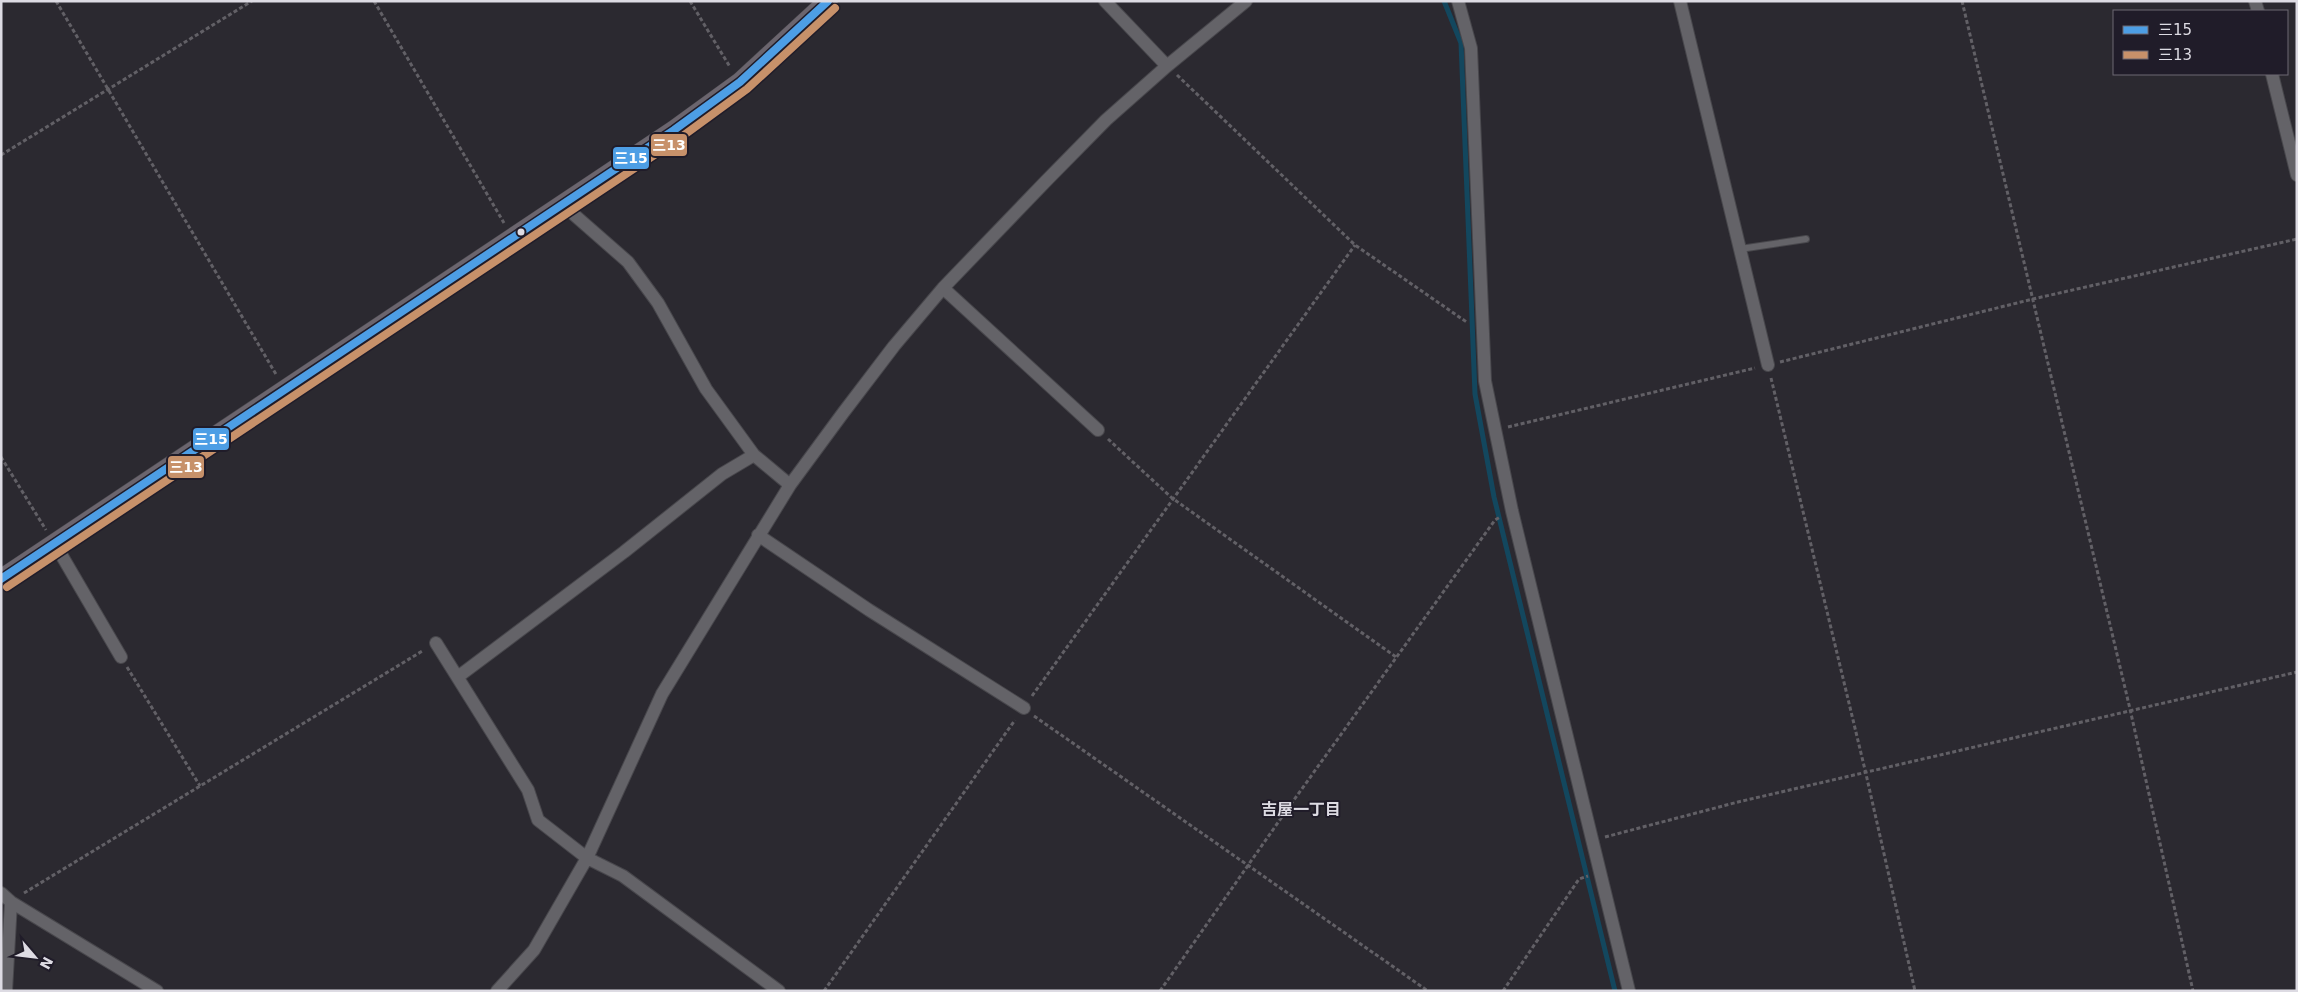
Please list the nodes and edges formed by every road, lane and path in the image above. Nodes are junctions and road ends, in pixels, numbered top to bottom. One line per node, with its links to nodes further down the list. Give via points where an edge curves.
1 (56, 1): 14 (path)
2 (252, 1): 14 (path)
3 (374, 1): 18 (path)
4 (690, 1): 13 (path)
5 (828, 1): 13 (main road)
6 (1105, 1): 11 (street)
7 (1246, 1): 11 (street)
8 (1458, 1): 25 (street, via 1471,48)
9 (1680, 1): 22 (street)
10 (1962, 1): 24 (path)
11 (1167, 66): 21 (path); 23 (street, via 1106,120)
12 (2272, 75): 16 (street)
13 (740, 82): 17 (main road)
14 (109, 88): 15 (path); 27 (path)
15 (1, 155)
16 (2297, 175)
17 (563, 204): 18 (main road); 30 (street, via 628,262 658,302 706,390)
18 (513, 237): 27 (main road)
19 (1806, 238): 22 (lane)
20 (2297, 239): 24 (path)
21 (1354, 245): 25 (path); 33 (path)
22 (1740, 249): 26 (street)
23 (943, 288): 28 (street); 32 (street, via 894,346)
24 (2033, 299): 26 (path); 44 (path)
25 (1482, 333): 29 (street, via 1484,381)
26 (1768, 365): 29 (path); 45 (path)
27 (285, 390): 36 (main road)
28 (1098, 430): 33 (path)
29 (1495, 430): 34 (street)
30 (754, 455): 32 (street); 42 (street, via 722,474)
31 (1, 457): 36 (path)
32 (790, 485): 35 (street)
33 (1172, 498): 40 (path); 43 (path)
34 (1512, 511): 40 (path, via 1495,520); 47 (street)
35 (758, 535): 43 (street); 48 (street, via 662,694)
36 (54, 544): 37 (main road); 39 (street)
37 (1, 579)
38 (436, 643): 42 (street); 46 (path)
39 (121, 657): 46 (path)
40 (1396, 658): 49 (path)
41 (2297, 672): 44 (path)
42 (459, 676): 48 (street, via 528,790 538,820)
43 (1024, 708): 49 (path); 56 (path)
44 (2130, 709): 45 (path); 62 (path)
45 (1866, 774): 47 (path, via 1738,802); 61 (path)
46 (200, 786): 51 (path)
47 (1592, 840): 60 (street)
48 (587, 858): 54 (street, via 534,950); 55 (street, via 623,876)
49 (1248, 867): 57 (path); 58 (path)
50 (1580, 879): 59 (path)
51 (6, 897): 52 (street); 53 (street)
52 (6, 991)
53 (157, 991)
54 (497, 991)
55 (780, 991)
56 (824, 991)
57 (1160, 991)
58 (1428, 991)
59 (1503, 991)
60 (1629, 991)
61 (1915, 991)
62 (2193, 991)

